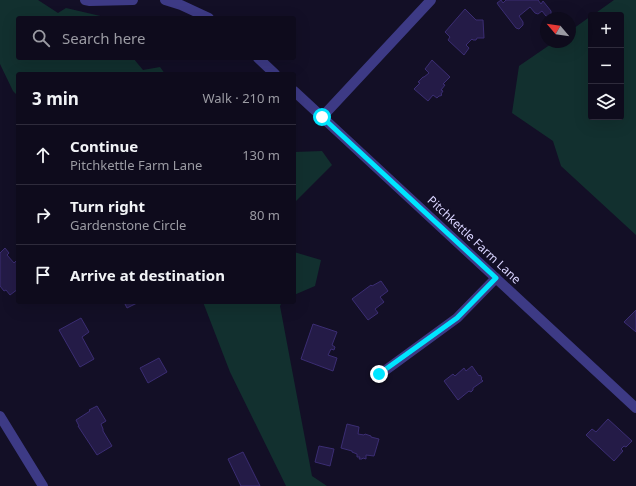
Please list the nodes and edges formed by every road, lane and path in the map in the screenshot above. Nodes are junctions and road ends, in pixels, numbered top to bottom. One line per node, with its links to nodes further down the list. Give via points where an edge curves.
1 (85, 0): 2 (street)
2 (133, 0)
3 (165, 0): 5 (street)
4 (431, 0): 9 (street)
5 (205, 16)
6 (260, 60): 7 (street)
7 (273, 72)
8 (296, 94): 9 (street, Pitchkettle Farm Lane)
9 (322, 117): 10 (street, Pitchkettle Farm Lane)
10 (496, 278): 11 (street, via 457,318); 12 (street, Pitchkettle Farm Lane)
11 (379, 374)
12 (636, 408)
13 (0, 416): 14 (street)
14 (42, 486)

